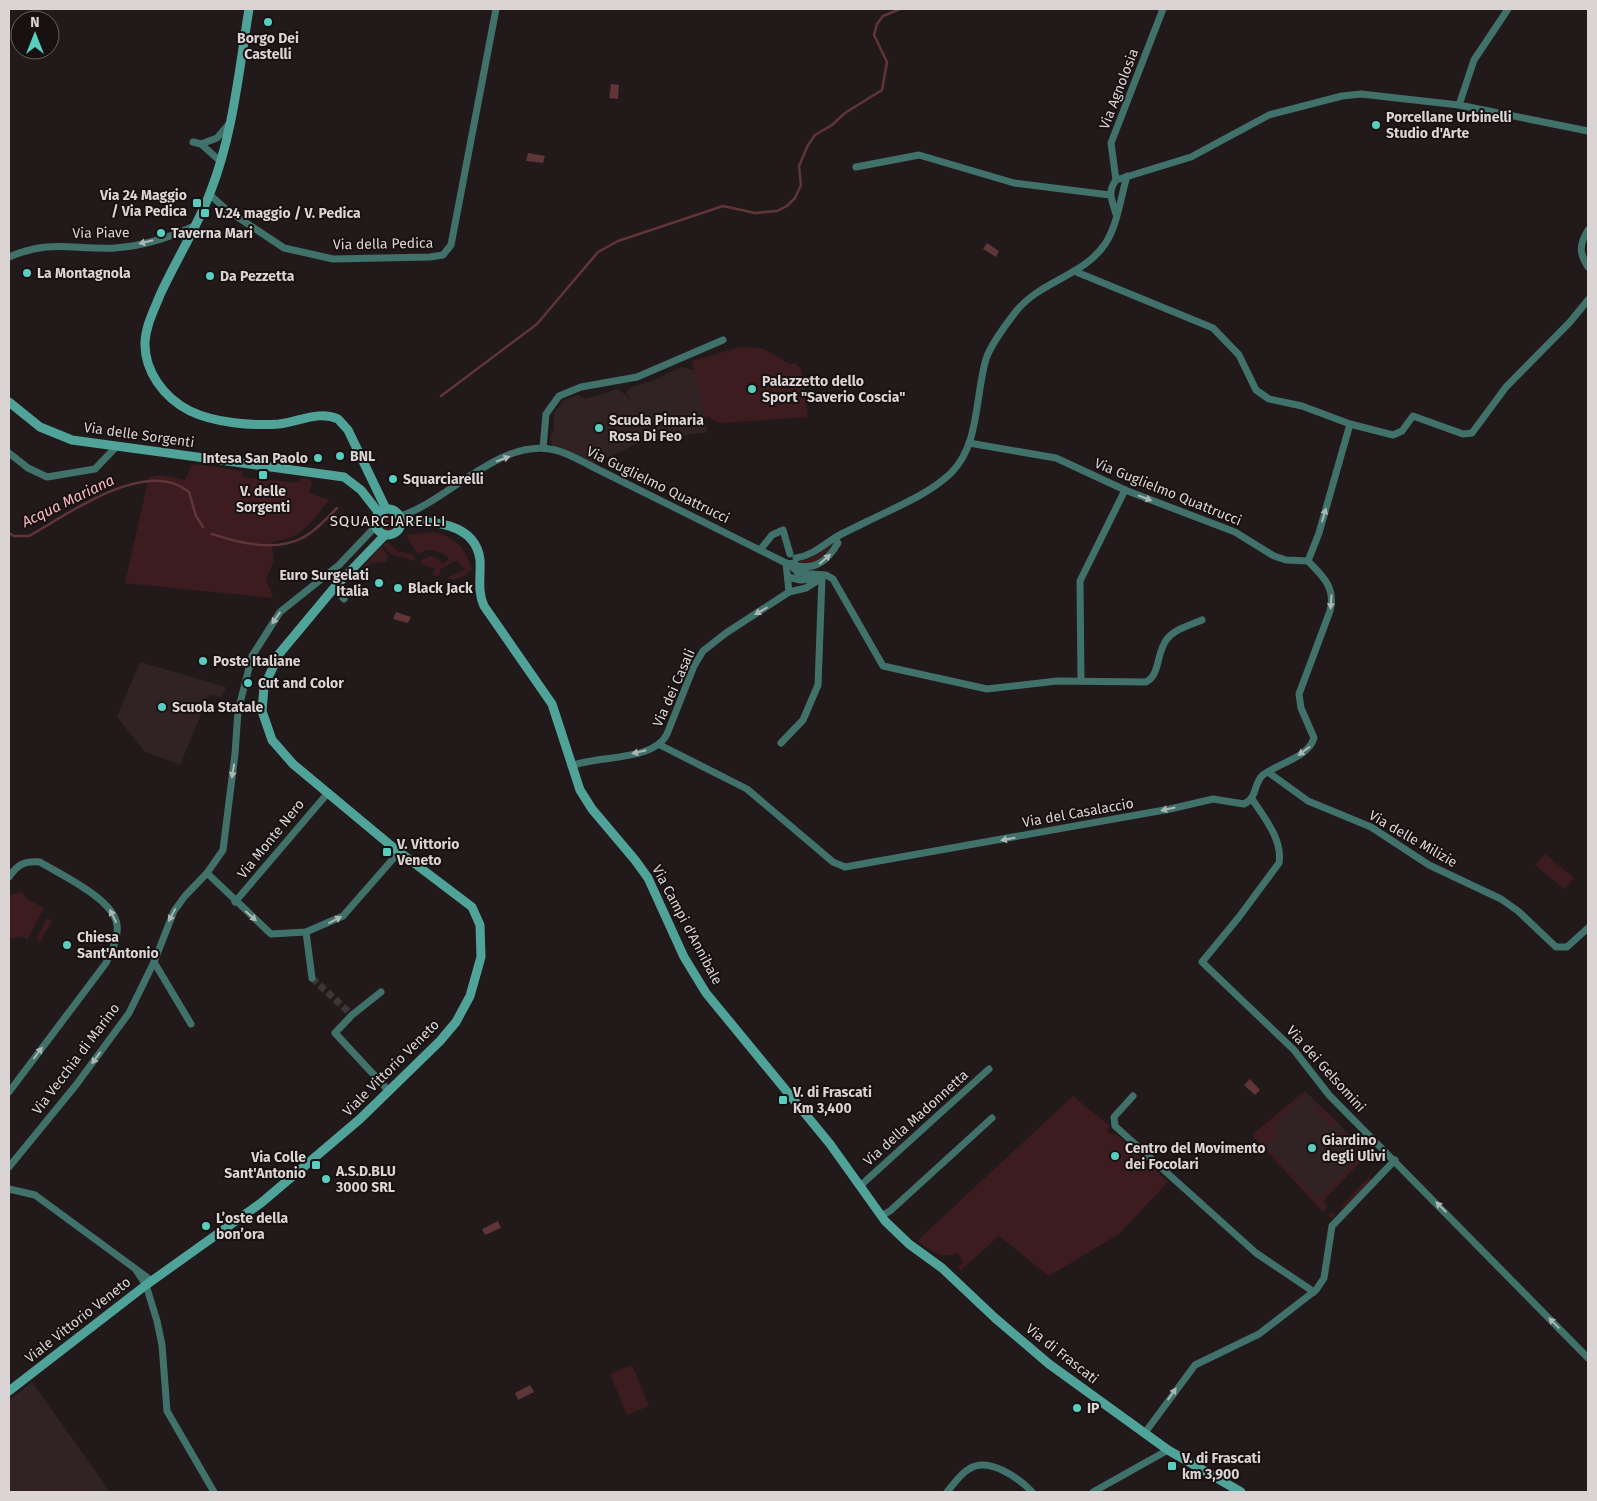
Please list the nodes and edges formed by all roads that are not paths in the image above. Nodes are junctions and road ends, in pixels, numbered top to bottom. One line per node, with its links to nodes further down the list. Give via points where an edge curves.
1 (249, 9): 6 (main road)
2 (496, 9): 14 (street, Via della Pedica, via 451,245 443,255 333,258 284,248)
3 (1163, 9): 13 (street, Via Agnolosia, via 1111,143)
4 (1508, 9): 5 (street, via 1474,60)
5 (1460, 106): 7 (street); 12 (street, via 1361,94 1322,99 1269,115 1191,157)
6 (230, 124): 9 (street, via 217,138); 10 (main road)
7 (1588, 131)
8 (193, 142): 9 (street)
9 (201, 144): 10 (street)
10 (220, 161): 14 (main road)
11 (856, 167): 15 (street, via 919,155 1014,183)
12 (1127, 176): 13 (street); 16 (street)
13 (1116, 180): 15 (street, via 1110,188)
14 (209, 194): 17 (main road)
15 (1110, 195): 16 (street)
16 (1116, 214): 21 (street, via 1104,246)
17 (192, 227): 19 (street, Via Piave, one-way to 19, via 170,237 124,247 50,245); 31 (main road, via 149,321 145,339 152,373 180,405 201,415 270,424 321,416 338,419 348,430)
18 (1588, 230): 20 (street, via 1580,243 1580,251)
19 (9, 257)
20 (1588, 267)
21 (1074, 271): 25 (street, via 1213,328 1236,350 1252,385 1264,396); 26 (street, via 1025,300 989,352)
22 (1588, 300): 25 (street, via 1506,387 1472,433 1463,434 1415,416 1410,417 1397,435)
23 (723, 340): 28 (street, via 637,377 581,387 559,396 546,414)
24 (9, 402): 27 (main road, Via delle Sorgenti, via 34,424 53,433)
25 (1350, 424): 38 (street, one-way to 25)
26 (970, 443): 30 (street, Via Guglielmo Quattrucci, via 1053,458); 35 (street, via 957,466 942,480)
27 (116, 447): 29 (street, via 95,469 47,477 28,468); 31 (main road, Via delle Sorgenti, via 344,477)
28 (543, 448): 32 (street, Via Guglielmo Quattrucci, one-way to 28, via 489,464 517,453); 36 (street, Via Guglielmo Quattrucci, via 564,453)
29 (9, 453)
30 (1125, 490): 38 (street, Via Guglielmo Quattrucci, one-way to 38, via 1236,532 1277,557); 46 (street, via 1080,581)
31 (382, 511): 32 (main road, via 394,510); 33 (main road, via 376,519)
32 (400, 519): 34 (main road, via 396,532); 49 (main road, Via Campi d'Annibale, via 443,524 463,532 475,544 484,606 552,704)
33 (376, 526): 34 (main road); 54 (street, Via Vecchia di Marino, one-way to 54, via 338,565 280,612 252,656 238,712 223,850)
34 (385, 534): 42 (main road, Viale Vittorio Veneto)
35 (836, 541): 37 (street, via 816,552); 39 (street, one-way to 35, via 801,567 823,563)
36 (760, 550): 37 (street, via 772,535 783,530); 39 (street, Via Guglielmo Quattrucci)
37 (793, 556): 39 (street, via 796,562)
38 (1308, 562): 50 (street, one-way to 50, via 1328,583 1332,597 1330,611 1299,694 1301,708 1314,738 1303,753)
39 (788, 564): 40 (street); 41 (street, Via Guglielmo Quattrucci, via 804,575)
40 (788, 577): 41 (street, via 800,580); 43 (street)
41 (826, 577): 43 (street, Via dei Casali, via 806,588); 46 (street, via 838,585 877,660 889,669 983,688); 47 (street, via 818,685 801,723)
42 (334, 588): 44 (street); 51 (main road, Viale Vittorio Veneto, via 279,654 262,696 264,720 272,740)
43 (789, 592): 48 (street, Via dei Casali, one-way to 48, via 726,632 703,651 668,734)
44 (344, 598)
45 (1202, 620): 46 (street, via 1168,638 1150,680)
46 (1081, 681)
47 (781, 743)
48 (660, 745): 49 (street, Via dei Casali, one-way to 49); 52 (street, Via del Casalaccio, one-way to 48, via 1239,804 1213,799 1151,813 845,867 833,862 747,789)
49 (571, 766): 70 (main road, Via Campi d'Annibale, via 588,804 648,878 682,952 706,993)
50 (1268, 772): 52 (street, via 1259,779); 57 (street, Via delle Milizie, via 1312,803 1370,827 1429,865 1502,899 1556,947 1567,947)
51 (327, 794): 53 (main road, Viale Vittorio Veneto); 56 (street, Via Monte Nero)
52 (1252, 800): 68 (street, Via dei Gelsomini, via 1272,830 1279,863 1202,962 1294,1050 1324,1090)
53 (399, 852): 58 (street, one-way to 53, via 343,916); 65 (main road, Viale Vittorio Veneto, via 472,907 480,925 481,957 470,996 456,1022)
54 (207, 873): 56 (street); 59 (street, Via Vecchia di Marino, one-way to 59, via 174,911)
55 (9, 877): 64 (street, one-way to 55, via 106,963 117,926 106,903 40,862 17,865)
56 (236, 902): 58 (street, one-way to 58, via 271,934)
57 (1588, 928)
58 (306, 932): 60 (street)
59 (154, 962): 62 (street); 69 (street, Via Vecchia di Marino, one-way to 69, via 129,1012 76,1085)
60 (312, 978)
61 (381, 992): 65 (street, via 335,1033)
62 (191, 1024)
63 (989, 1069): 70 (street, Via della Madonnetta)
64 (9, 1092)
65 (388, 1092): 73 (main road, Viale Vittorio Veneto, via 261,1203)
66 (1133, 1096): 74 (street, via 1114,1118 1114,1126 1256,1253)
67 (992, 1118): 72 (street)
68 (1395, 1160): 74 (street, via 1332,1226 1322,1283); 75 (street, Via dei Gelsomini, one-way to 68)
69 (9, 1167)
70 (860, 1186): 72 (main road, Via di Frascati)
71 (9, 1188): 73 (street, via 35,1195)
72 (881, 1216): 77 (main road, Via di Frascati, via 1022,1342)
73 (149, 1283): 76 (main road, Viale Vittorio Veneto); 79 (street, via 162,1345 167,1411)
74 (1314, 1292): 77 (street, one-way to 74, via 1194,1365 1259,1334)
75 (1588, 1358)
76 (9, 1391)
77 (1144, 1434): 78 (main road, Via di Frascati)
78 (1168, 1450): 82 (street); 83 (main road, Via di Frascati)
79 (214, 1492)
80 (947, 1492): 81 (street, via 967,1470 980,1466 1011,1475)
81 (1032, 1492)
82 (1093, 1492)
83 (1241, 1492)

